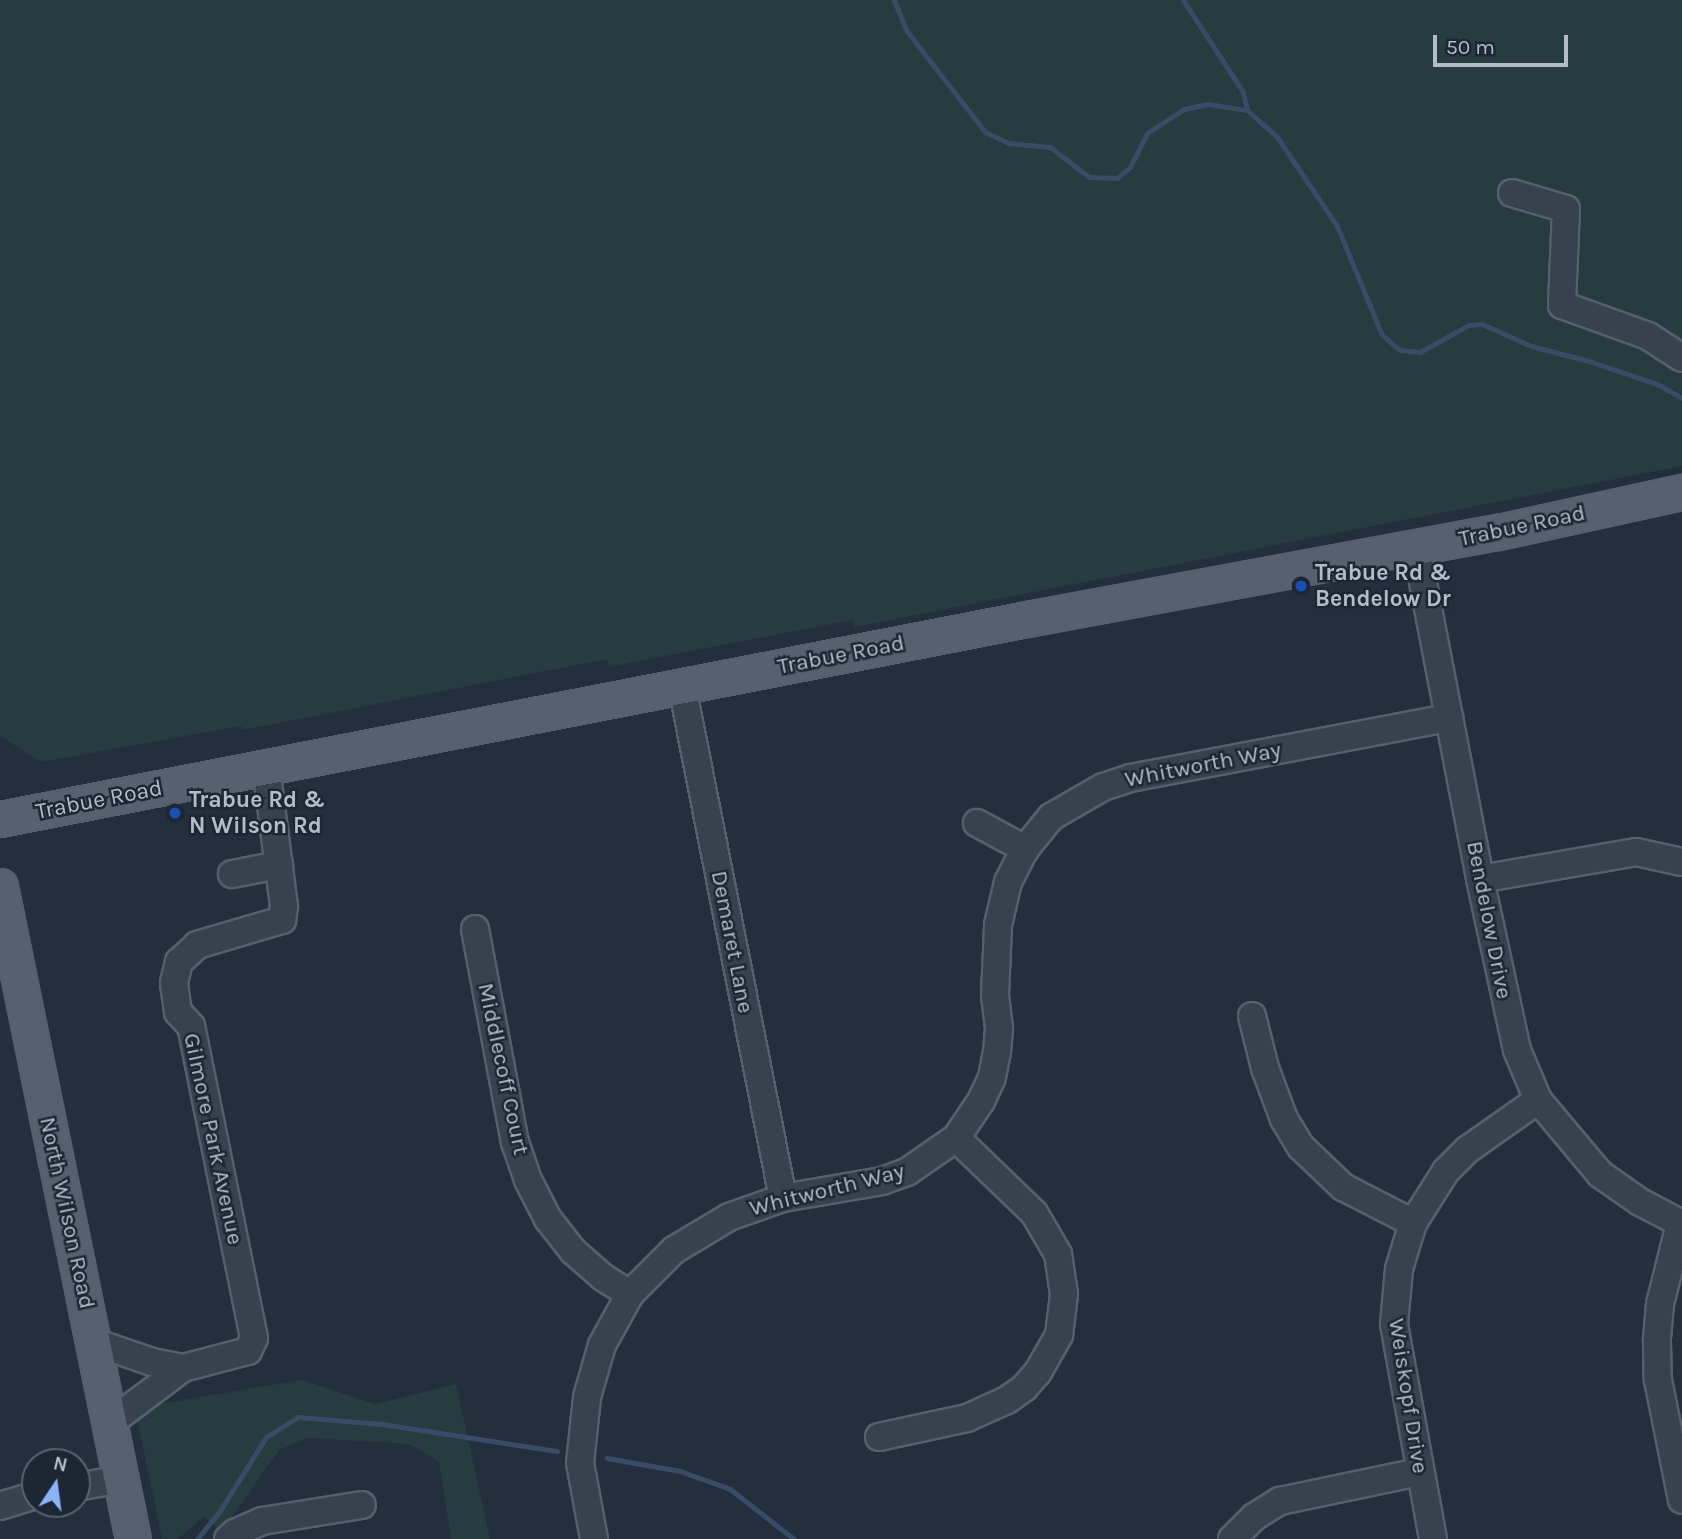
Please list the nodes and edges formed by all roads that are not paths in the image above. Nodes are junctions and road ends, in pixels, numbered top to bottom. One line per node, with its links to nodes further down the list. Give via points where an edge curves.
1 (1512, 192): 2 (street, via 1566,209 1562,305 1648,336)
2 (1682, 358)
3 (1682, 492): 4 (main road, Trabue Road)
4 (1416, 546): 5 (main road, Trabue Road); 6 (street, Bendelow Drive)
5 (682, 686): 7 (main road, Trabue Road); 21 (street, Demaret Lane)
6 (1449, 718): 10 (street, Whitworth Way, via 1130,778 1103,787 1051,817); 14 (street, Bendelow Drive)
7 (266, 767): 8 (main road, Trabue Road); 12 (street, Gilmore Park Avenue)
8 (0, 819)
9 (977, 823): 10 (street)
10 (1025, 849): 20 (street, Whitworth Way, via 1008,882 998,925 995,995 999,1028 992,1077)
11 (1682, 862): 14 (street, via 1636,852)
12 (279, 865): 13 (street); 26 (street, Gilmore Park Avenue, via 282,920 197,945 179,962 174,982 178,1012 191,1026 254,1338 248,1351)
13 (232, 874)
14 (1480, 879): 19 (street, Bendelow Drive, via 1517,1050)
15 (0, 886): 17 (main road, North Wilson Road)
16 (475, 929): 24 (street, Middlecoff Court, via 515,1142 528,1180 548,1219 573,1251)
17 (8, 965): 25 (main road, North Wilson Road)
18 (1252, 1016): 22 (street, via 1284,1119 1301,1147 1343,1187)
19 (1538, 1100): 22 (street, Weiskopf Drive, via 1467,1150 1446,1171); 23 (street, Bendelow Drive, via 1600,1174)
20 (956, 1138): 21 (street, Whitworth Way, via 906,1172); 28 (street, via 1034,1213 1058,1254 1064,1294 1059,1335 1038,1372 1006,1400 967,1418)
21 (783, 1198): 24 (street, Whitworth Way, via 699,1233 674,1250)
22 (1413, 1223): 29 (street, Weiskopf Drive, via 1399,1269 1394,1324)
23 (1681, 1224): 33 (street, via 1660,1304 1657,1341 1658,1380)
24 (630, 1294): 38 (street, Whitworth Way, via 602,1345 587,1397 580,1463)
25 (94, 1342): 26 (street, Gilmore Park Avenue); 27 (main road, North Wilson Road)
26 (183, 1368): 27 (street, Gilmore Park Avenue)
27 (111, 1422): 30 (main road, North Wilson Road)
28 (879, 1437)
29 (1419, 1472): 39 (street, via 1280,1501 1254,1517); 40 (street, Weiskopf Drive)
30 (121, 1479): 31 (street); 36 (main road, North Wilson Road)
31 (91, 1485)
32 (21, 1499): 35 (street)
33 (1682, 1500)
34 (362, 1505): 37 (street, via 262,1521)
35 (0, 1506)
36 (133, 1539)
37 (228, 1539)
38 (594, 1539)
39 (1232, 1539)
40 (1433, 1539)

